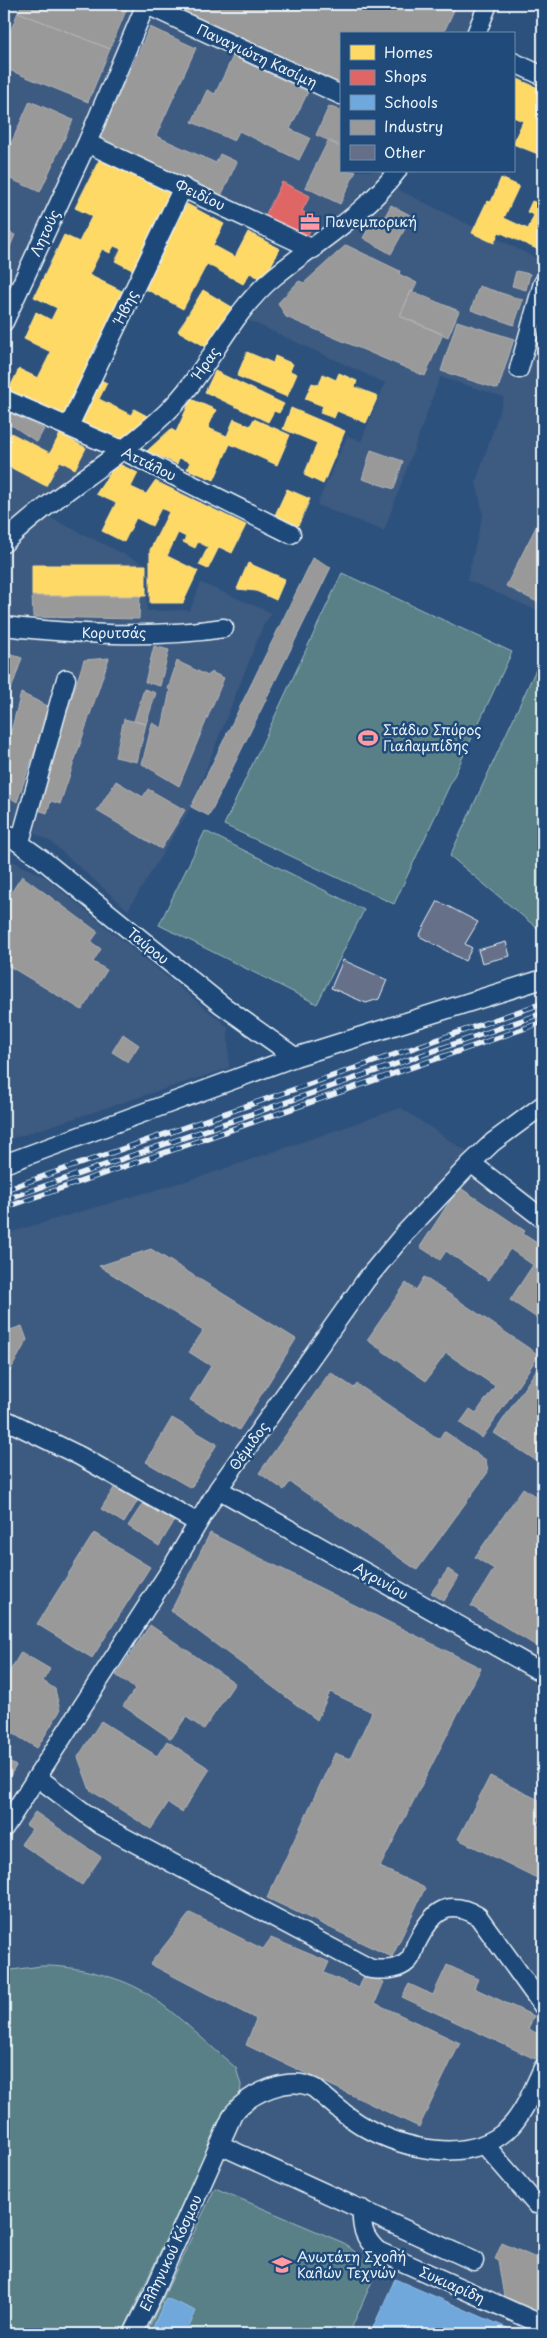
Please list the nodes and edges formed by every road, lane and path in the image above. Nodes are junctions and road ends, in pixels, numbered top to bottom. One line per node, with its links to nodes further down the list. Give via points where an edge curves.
1 (146, 4): 6 (street, Παναγιώτη Κασίμη); 7 (street, Λητούς)
2 (488, 4): 3 (street)
3 (477, 32)
4 (514, 62): 5 (street)
5 (543, 76)
6 (340, 95)
7 (87, 143): 9 (street, Φειδίου); 12 (street, Λητούς)
8 (397, 172): 10 (street, Ήρας, via 383,189)
9 (183, 187): 10 (street, Φειδίου); 15 (street, Ήβης)
10 (313, 249): 16 (street, Ήρας, via 274,277 252,299 187,390)
11 (543, 283): 13 (street)
12 (4, 322)
13 (519, 369)
14 (4, 399): 15 (street, Αττάλου)
15 (69, 426): 16 (street, Αττάλου)
16 (124, 451): 17 (street, Αττάλου); 18 (street, Ήρας, via 22,525)
17 (292, 534)
18 (4, 543)
19 (4, 626): 20 (street, Κορυτσάς, via 73,633 192,633)
20 (224, 628)
21 (66, 679): 23 (street)
22 (4, 832): 23 (street, Ταύρου)
23 (20, 842): 25 (street, Ταύρου, via 222,1005)
24 (543, 979): 25 (street)
25 (295, 1057): 28 (street)
26 (543, 1104): 27 (street, Θέμιδος)
27 (471, 1163): 29 (street); 31 (street, Θέμιδος, via 366,1280)
28 (4, 1164)
29 (543, 1218)
30 (4, 1419): 32 (street, via 72,1451)
31 (218, 1489): 32 (street, Θέμιδος); 33 (street, Αγρινίου)
32 (198, 1523): 34 (street, Θέμιδος)
33 (543, 1674)
34 (37, 1777): 35 (street, Θέμιδος); 36 (street, via 101,1825 371,1969 389,1970 408,1962 433,1917 447,1907 463,1908 478,1916)
35 (4, 1828)
36 (543, 2006)
37 (543, 2068): 38 (street, Ελληνικού Κόσμου, via 520,2116 507,2130)
38 (484, 2144): 39 (street, Ελληνικού Κόσμου, via 443,2150 403,2142 362,2125 314,2088 294,2084 274,2088 243,2103 233,2114); 40 (street)
39 (220, 2145): 41 (street); 44 (street, Ελληνικού Κόσμου)
40 (536, 2204)
41 (362, 2209): 42 (street); 43 (street, Συκιαρίδη, via 361,2225 366,2240 378,2251)
42 (474, 2261)
43 (543, 2326)
44 (133, 2334)

